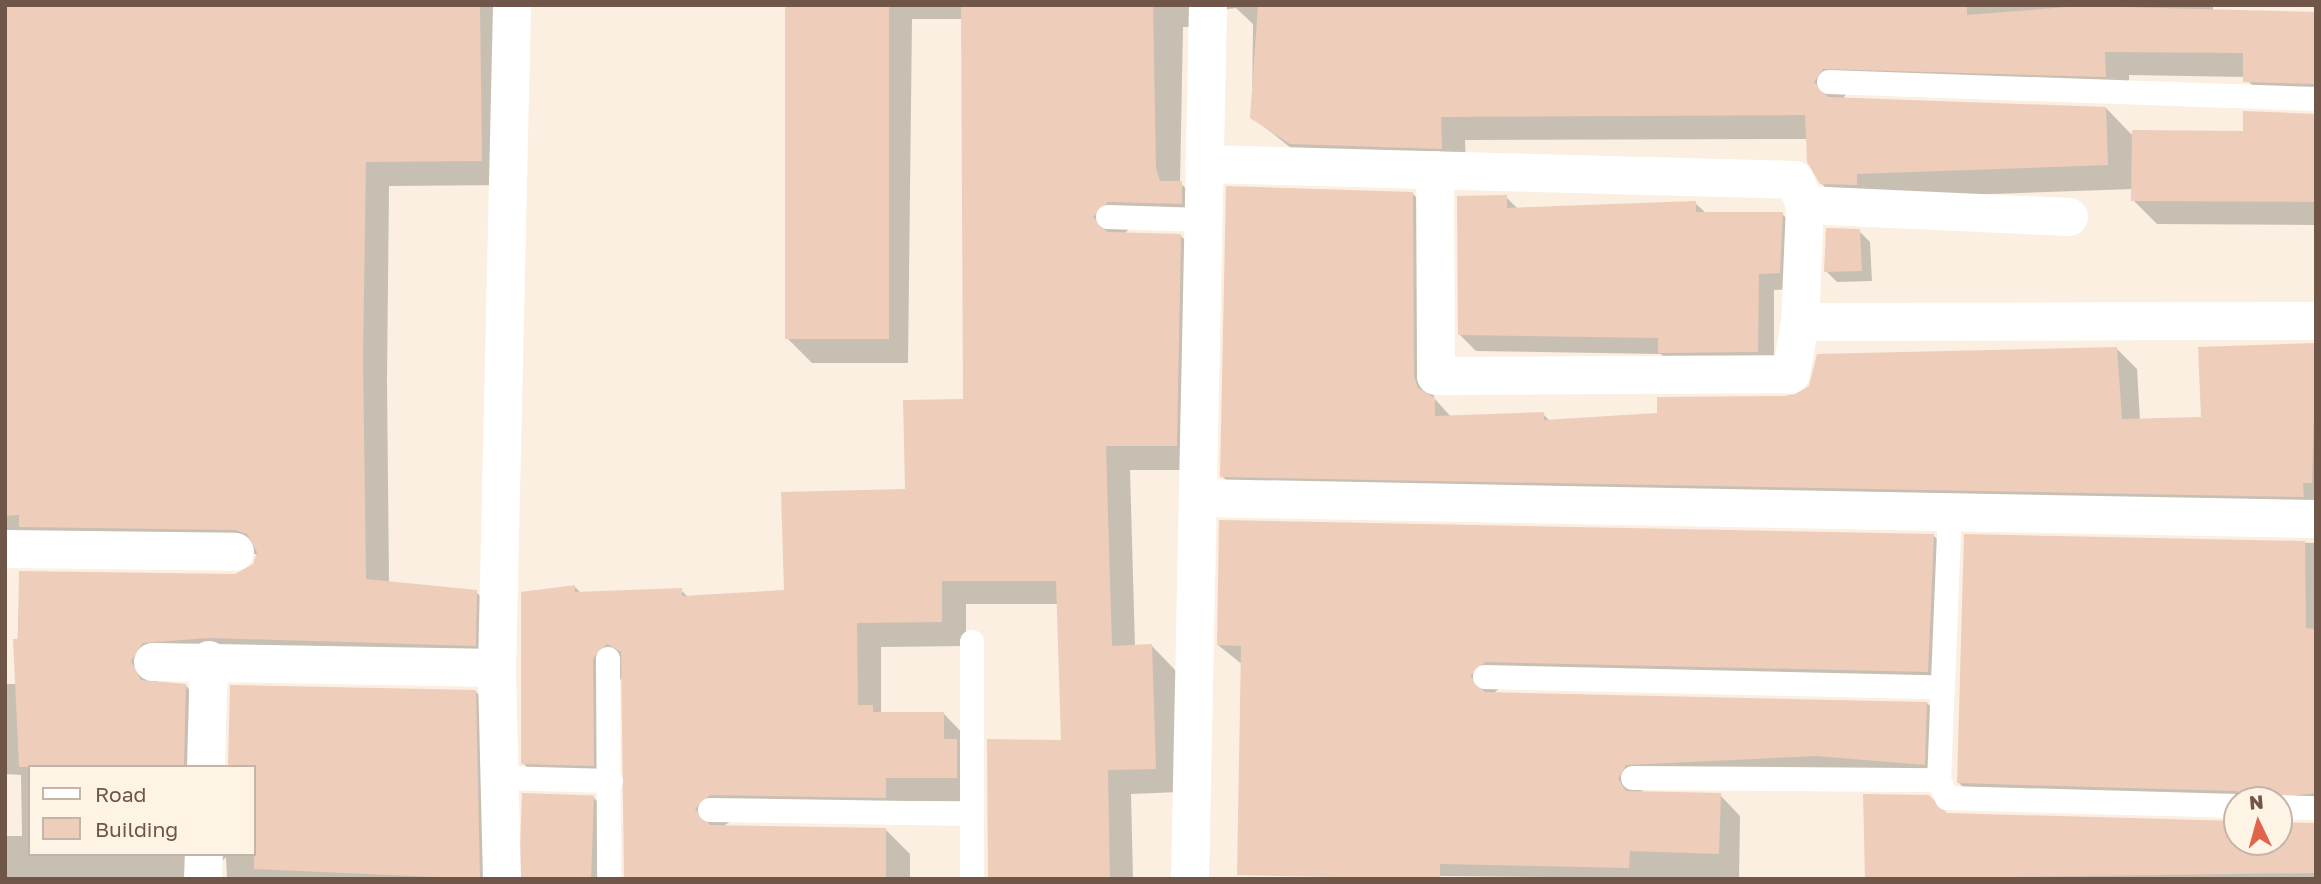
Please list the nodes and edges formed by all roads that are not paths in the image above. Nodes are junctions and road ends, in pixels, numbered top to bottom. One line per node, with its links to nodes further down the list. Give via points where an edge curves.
1 (512, 5): 22 (street)
2 (1208, 5): 5 (street)
3 (1829, 82): 4 (lane)
4 (2316, 99)
5 (1204, 164): 6 (street); 10 (street)
6 (1435, 170): 7 (street, via 1795,180); 12 (street, via 1436,376 1791,374)
7 (1805, 205): 8 (street); 12 (street)
8 (2068, 216)
9 (1108, 218): 10 (lane)
10 (1203, 220): 13 (street)
11 (2316, 321): 12 (street)
12 (1800, 322)
13 (1198, 498): 14 (street); 40 (street)
14 (1950, 508): 15 (street); 24 (lane)
15 (2316, 519)
16 (5, 550): 17 (street)
17 (235, 552)
18 (972, 642): 34 (lane)
19 (608, 659): 29 (lane)
20 (209, 660): 21 (street); 22 (street); 25 (street)
21 (153, 662)
22 (497, 668): 26 (street)
23 (1485, 677): 24 (lane)
24 (1943, 687): 28 (lane)
25 (206, 765)
26 (499, 778): 29 (lane); 37 (street)
27 (1633, 778): 28 (lane)
28 (1939, 780): 30 (lane, via 1947,798)
29 (611, 781): 38 (lane)
30 (2223, 806)
31 (2293, 807): 32 (lane)
32 (2316, 808)
33 (710, 810): 34 (lane)
34 (972, 814): 39 (lane)
35 (204, 856): 36 (street)
36 (203, 879)
37 (502, 879)
38 (609, 879)
39 (972, 879)
40 (1190, 879)

